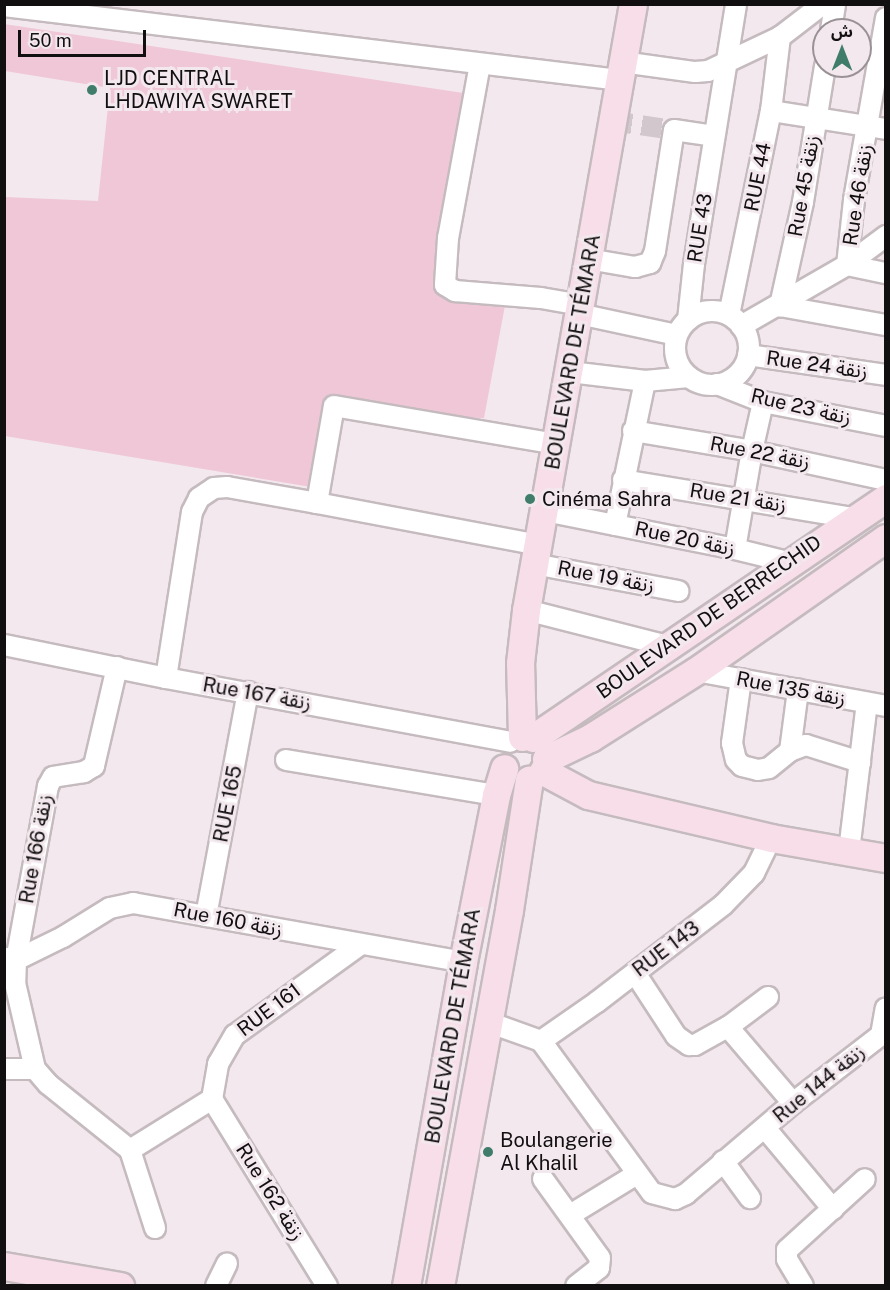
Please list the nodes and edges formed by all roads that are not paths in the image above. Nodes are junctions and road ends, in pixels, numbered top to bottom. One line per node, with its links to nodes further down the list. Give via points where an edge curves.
1 (633, 4): 9 (street, BOULEVARD DE TÉMARA)
2 (736, 4): 7 (street, RUE 43)
3 (824, 4): 6 (street)
4 (4, 6): 8 (street)
5 (885, 18): 13 (street, Rue 46 زنقة)
6 (780, 37): 7 (street); 11 (street, RUE 44)
7 (727, 63): 9 (street, via 695,72); 14 (street, RUE 43)
8 (480, 64): 9 (street); 20 (street, via 448,238 445,285 454,291 541,298)
9 (621, 71): 16 (street, BOULEVARD DE TÉMARA)
10 (823, 78): 12 (street, Rue 45 زنقة)
11 (771, 111): 12 (street); 21 (street, RUE 44)
12 (816, 118): 13 (street); 19 (street, Rue 45 زنقة, via 803,202)
13 (877, 128): 17 (street, Rue 46 زنقة, via 854,200)
14 (714, 135): 16 (street, via 674,130 651,263 635,267); 23 (street, RUE 43)
15 (885, 236): 17 (street)
16 (588, 259): 20 (street, BOULEVARD DE TÉMARA)
17 (847, 265): 18 (street); 19 (street)
18 (885, 273)
19 (780, 306): 21 (street); 22 (street)
20 (579, 309): 23 (street); 25 (street, BOULEVARD DE TÉMARA)
21 (735, 321): 23 (street, via 710,311); 24 (street, via 748,340)
22 (885, 325)
23 (683, 328): 27 (street, via 676,355)
24 (748, 355): 26 (street, Rue 24 زنقة); 29 (street, via 739,373)
25 (570, 372): 28 (street); 33 (street, BOULEVARD DE TÉMARA)
26 (885, 375)
27 (689, 377): 28 (street); 29 (street)
28 (645, 381): 32 (street)
29 (717, 384): 30 (street, Rue 23 زنقة)
30 (763, 402): 31 (street, Rue 23 زنقة); 34 (street)
31 (885, 426)
32 (633, 431): 34 (street, Rue 22 زنقة); 35 (street)
33 (557, 444): 39 (street, via 334,406); 40 (street, BOULEVARD DE TÉMARA)
34 (752, 451): 36 (street, Rue 22 زنقة); 38 (street)
35 (623, 480): 38 (street, Rue 21 زنقة); 42 (street)
36 (885, 480)
37 (885, 498): 41 (street, BOULEVARD DE BERRECHID)
38 (744, 500): 41 (street, Rue 21 زنقة); 44 (street)
39 (316, 503): 45 (street, Rue 19 زنقة); 53 (street, Rue 19 زنقة, via 227,487 214,488 199,498 192,512)
40 (545, 511): 42 (street, Rue 20 زنقة); 45 (street, BOULEVARD DE TÉMARA)
41 (852, 518): 46 (street, BOULEVARD DE BERRECHID)
42 (615, 525): 44 (street, Rue 20 زنقة)
43 (885, 538): 52 (street, BOULEVARD DE BERRECHID)
44 (735, 549): 46 (street, Rue 20 زنقة)
45 (536, 554): 47 (street, Rue 19 زنقة); 48 (street, BOULEVARD DE TÉMARA)
46 (789, 562): 50 (street, BOULEVARD DE BERRECHID)
47 (678, 591)
48 (526, 610): 50 (street); 59 (street, BOULEVARD DE TÉMARA, via 520,663)
49 (4, 645): 51 (street, Rue 167 زنقة)
50 (668, 646): 59 (street, BOULEVARD DE BERRECHID)
51 (117, 667): 53 (street, Rue 167 زنقة); 68 (street, Rue 166 زنقة, via 94,766 84,772 53,777 48,786)
52 (696, 671): 54 (street, Rue 135 زنقة); 59 (street, BOULEVARD DE BERRECHID, via 590,738)
53 (166, 678): 56 (street, Rue 167 زنقة)
54 (741, 679): 55 (street, Rue 135 زنقة); 58 (street, via 732,734 736,760 758,770 769,768)
55 (798, 690): 57 (street, Rue 135 زنقة); 58 (street)
56 (248, 692): 59 (street, Rue 167 زنقة); 66 (street, RUE 165)
57 (876, 705): 61 (street)
58 (790, 751): 61 (street, via 806,745)
59 (527, 756): 62 (street, BOULEVARD DE TÉMARA); 63 (street, via 588,795); 73 (street, BOULEVARD DE TÉMARA)
60 (286, 760): 62 (street)
61 (860, 762): 64 (street)
62 (496, 795): 69 (street, BOULEVARD DE TÉMARA)
63 (771, 838): 64 (street); 70 (street, RUE 143, via 744,886)
64 (849, 851): 65 (street)
65 (885, 858)
66 (206, 915): 67 (street, Rue 160 زنقة); 68 (street, Rue 160 زنقة, via 144,903 122,905 63,938)
67 (360, 945): 69 (street, Rue 160 زنقة); 79 (street, RUE 161, via 235,1035 218,1064)
68 (10, 959): 78 (street)
69 (464, 962): 96 (street, BOULEVARD DE TÉMARA)
70 (635, 973): 74 (street, via 684,1044 694,1045); 76 (street, RUE 143)
71 (768, 997): 74 (street)
72 (885, 1008): 75 (street, Rue 144 زنقة)
73 (488, 1022): 76 (street); 97 (street, BOULEVARD DE TÉMARA)
74 (728, 1027): 80 (street)
75 (883, 1039): 80 (street, Rue 144 زنقة)
76 (541, 1041): 84 (street, Rue 144 زنقة)
77 (4, 1069): 78 (street)
78 (35, 1069): 82 (street)
79 (212, 1099): 82 (street); 95 (street, Rue 162 زنقة)
80 (792, 1103): 81 (street, Rue 144 زنقة)
81 (765, 1128): 83 (street, Rue 144 زنقة); 88 (street, Rue 144 زنقة)
82 (130, 1150): 90 (street)
83 (723, 1161): 84 (street, Rue 144 زنقة, via 675,1199 652,1193); 87 (street)
84 (637, 1174): 89 (street)
85 (543, 1179): 89 (street)
86 (865, 1179): 88 (street)
87 (750, 1198)
88 (834, 1209): 99 (street, via 789,1246 786,1255)
89 (570, 1215): 98 (street, via 601,1263)
90 (155, 1228)
91 (227, 1263): 94 (street)
92 (4, 1266): 93 (street)
93 (120, 1286)
94 (216, 1286)
95 (327, 1286)
96 (406, 1286)
97 (440, 1286)
98 (576, 1286)
99 (803, 1286)

